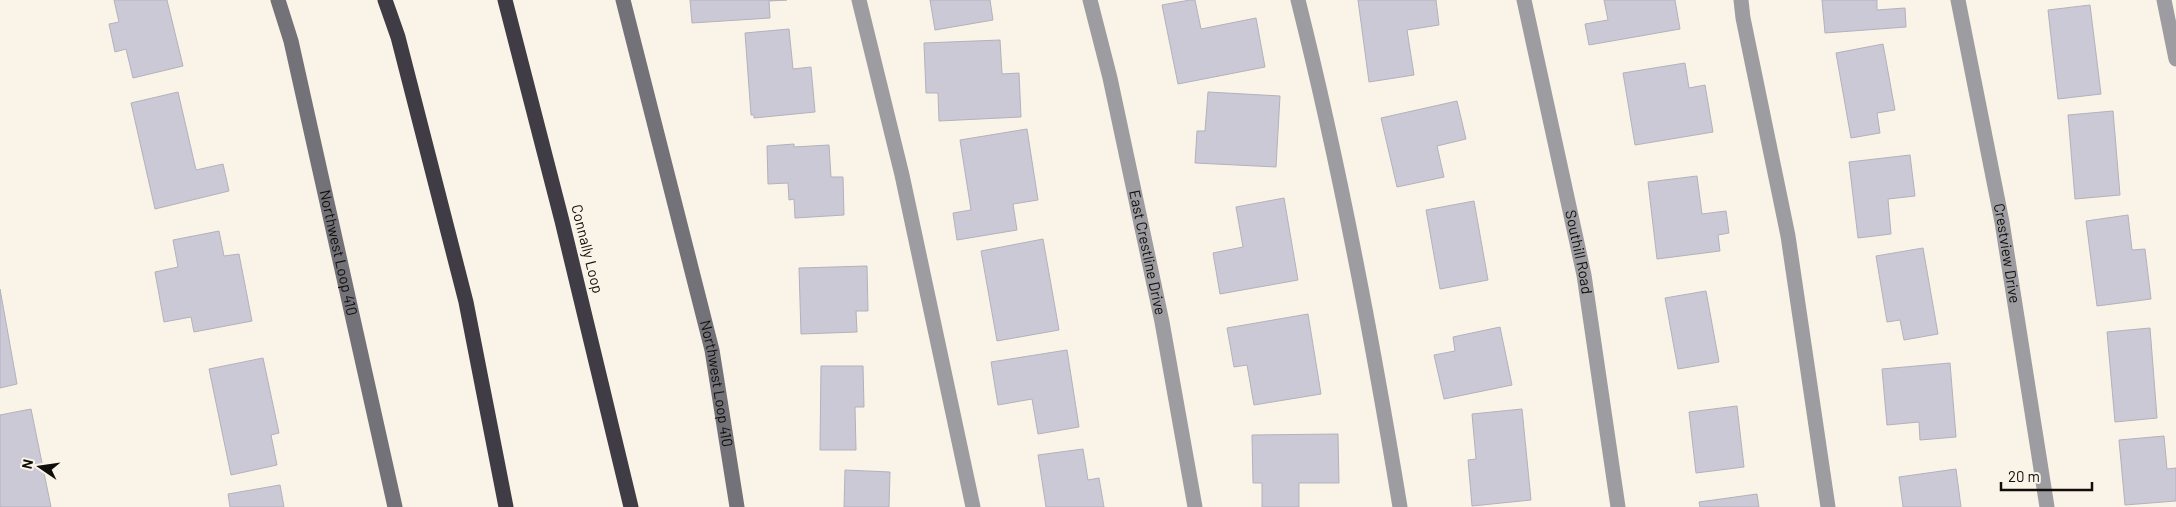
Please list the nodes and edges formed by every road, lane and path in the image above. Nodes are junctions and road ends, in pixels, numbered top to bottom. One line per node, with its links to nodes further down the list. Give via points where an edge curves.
1 (278, 0): 13 (main road, Northwest Loop 410, via 291,41)
2 (385, 0): 14 (highway, via 398,37 466,302)
3 (505, 0): 15 (highway, Connally Loop)
4 (623, 0): 16 (main road, Northwest Loop 410, via 712,350)
5 (859, 0): 17 (street, via 902,175)
6 (1090, 0): 18 (street, East Crestline Drive, via 1162,322)
7 (1298, 0): 19 (street, via 1316,71 1380,384)
8 (1524, 0): 20 (street, Southill Road, via 1584,276)
9 (1741, 0): 21 (street, via 1788,236)
10 (1958, 0): 22 (street, Crestview Drive, via 2002,222)
11 (2164, 0): 12 (street)
12 (2176, 59)
13 (396, 507)
14 (506, 507)
15 (631, 507)
16 (737, 507)
17 (973, 507)
18 (1195, 507)
19 (1400, 507)
20 (1618, 507)
21 (1828, 507)
22 (2047, 507)

